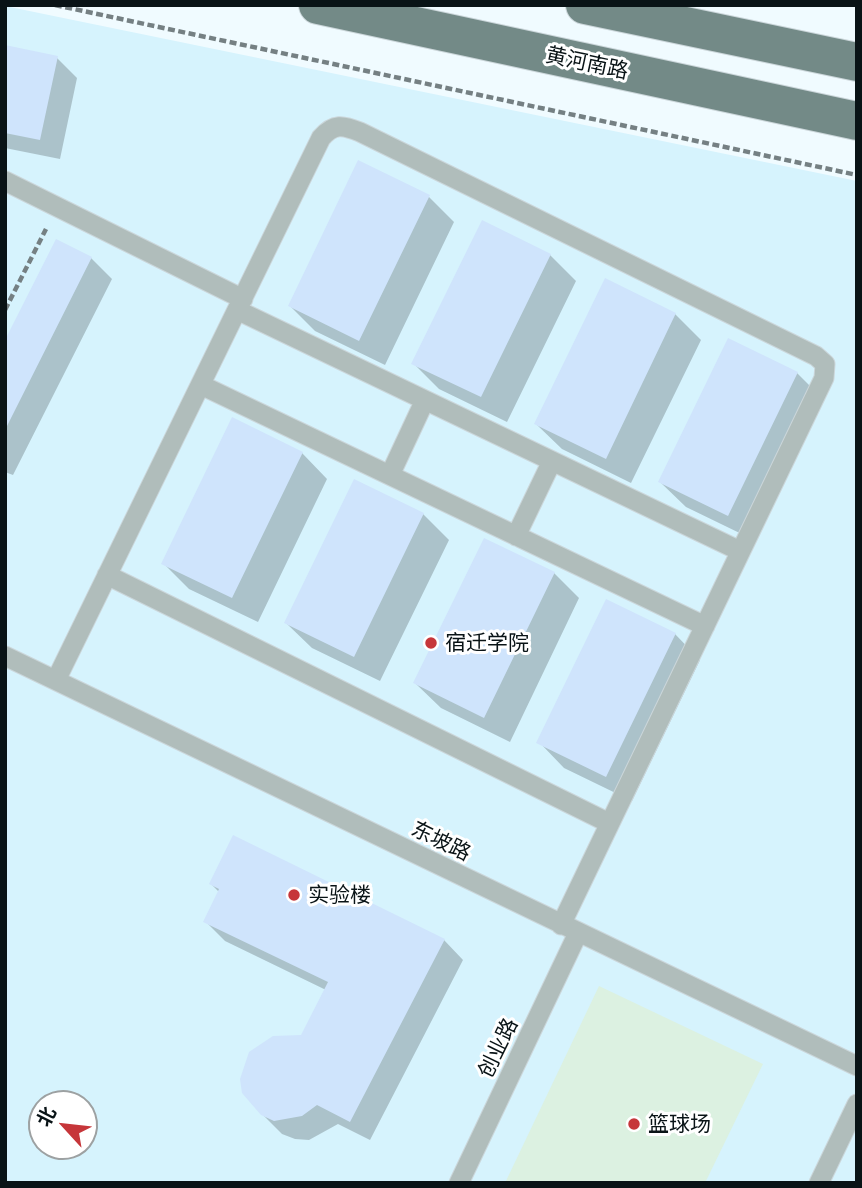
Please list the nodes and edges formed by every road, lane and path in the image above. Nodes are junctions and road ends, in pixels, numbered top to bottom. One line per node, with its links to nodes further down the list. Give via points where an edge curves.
1 (55, 5): 6 (path)
2 (318, 5): 5 (main road, 黄河南路)
3 (585, 5): 4 (main road)
4 (857, 62)
5 (857, 121)
6 (857, 175)
7 (5, 181): 8 (lane)
8 (57, 207): 9 (lane); 10 (path)
9 (240, 304): 11 (lane); 12 (lane); 16 (lane, 创业路, via 321,138 343,125 816,356 825,364 824,378)
10 (5, 310)
11 (201, 385): 14 (lane); 17 (lane)
12 (425, 400): 13 (lane); 14 (lane)
13 (552, 461): 15 (lane); 16 (lane)
14 (390, 475): 15 (lane)
15 (516, 536): 18 (lane)
16 (740, 551): 18 (lane, 创业路)
17 (107, 575): 20 (lane); 21 (lane)
18 (705, 626): 21 (lane, 创业路)
19 (5, 656): 20 (lane, 东坡路)
20 (56, 680): 22 (lane, 东坡路)
21 (609, 823): 22 (lane, 创业路)
22 (570, 929): 23 (lane, 东坡路); 25 (lane, 创业路)
23 (857, 1066)
24 (857, 1104): 26 (lane)
25 (459, 1183)
26 (820, 1183)

